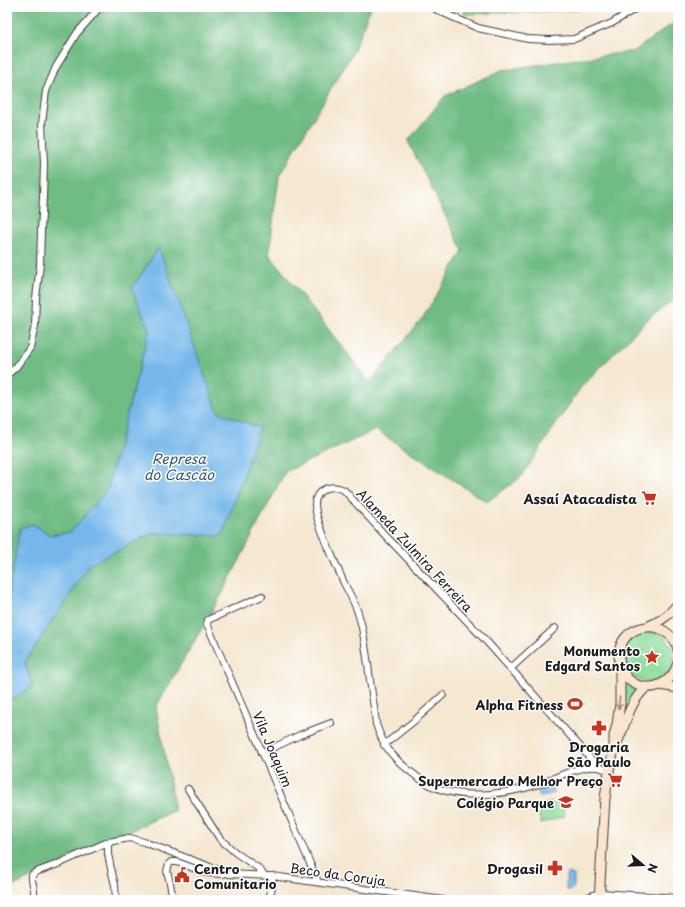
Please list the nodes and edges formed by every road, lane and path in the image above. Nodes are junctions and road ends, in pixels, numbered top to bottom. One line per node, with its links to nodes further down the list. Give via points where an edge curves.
1 (100, 7): 4 (street, via 77,32 56,67 46,91 42,123 43,198 35,326 30,348)
2 (432, 7): 3 (street, via 478,28 528,39 550,40 574,39 612,23)
3 (638, 7)
4 (7, 375)
5 (262, 596): 20 (street, Vila Joaquim, via 207,622)
6 (678, 604): 7 (main road, via 663,620)
7 (649, 626): 9 (main road, via 660,628); 11 (main road, via 636,629 625,638 619,651)
8 (555, 628): 12 (street)
9 (677, 642)
10 (678, 663): 13 (main road, via 669,679)
11 (620, 664): 14 (main road, via 625,676 635,684); 19 (main road, one-way to 19, via 620,704)
12 (510, 669): 18 (street, Alameda Zulmira Ferreira, via 344,490 331,487 323,490 315,502 316,514 333,560 358,612 363,630 376,724); 21 (street, Alameda Zulmira Ferreira)
13 (660, 685): 14 (main road); 15 (main road)
14 (646, 687): 19 (main road, via 629,711)
15 (678, 688)
16 (443, 695): 18 (street)
17 (331, 723): 20 (street)
18 (384, 745): 21 (street, Alameda Zulmira Ferreira, via 401,764 426,783 460,794 494,793 524,788 580,769)
19 (614, 749): 22 (main road)
20 (262, 753): 28 (street, Vila Joaquim)
21 (598, 767): 22 (street, Alameda Zulmira Ferreira)
22 (609, 771): 29 (main road)
23 (188, 789): 26 (street, via 220,839)
24 (108, 842): 25 (street, Beco da Coruja, via 130,838); 31 (street, Beco da Coruja, via 36,872 31,878 34,895); 32 (street)
25 (229, 874): 26 (street, Beco da Coruja); 33 (street, via 207,873 172,862 166,871)
26 (264, 875): 27 (street, Beco da Coruja)
27 (272, 876): 28 (street, Beco da Coruja); 34 (street)
28 (318, 882): 35 (street, Beco da Coruja)
29 (599, 897): 30 (street); 36 (street)
30 (678, 898)
31 (28, 900)
32 (116, 900)
33 (173, 900)
34 (269, 900)
35 (443, 900)
36 (580, 900)

